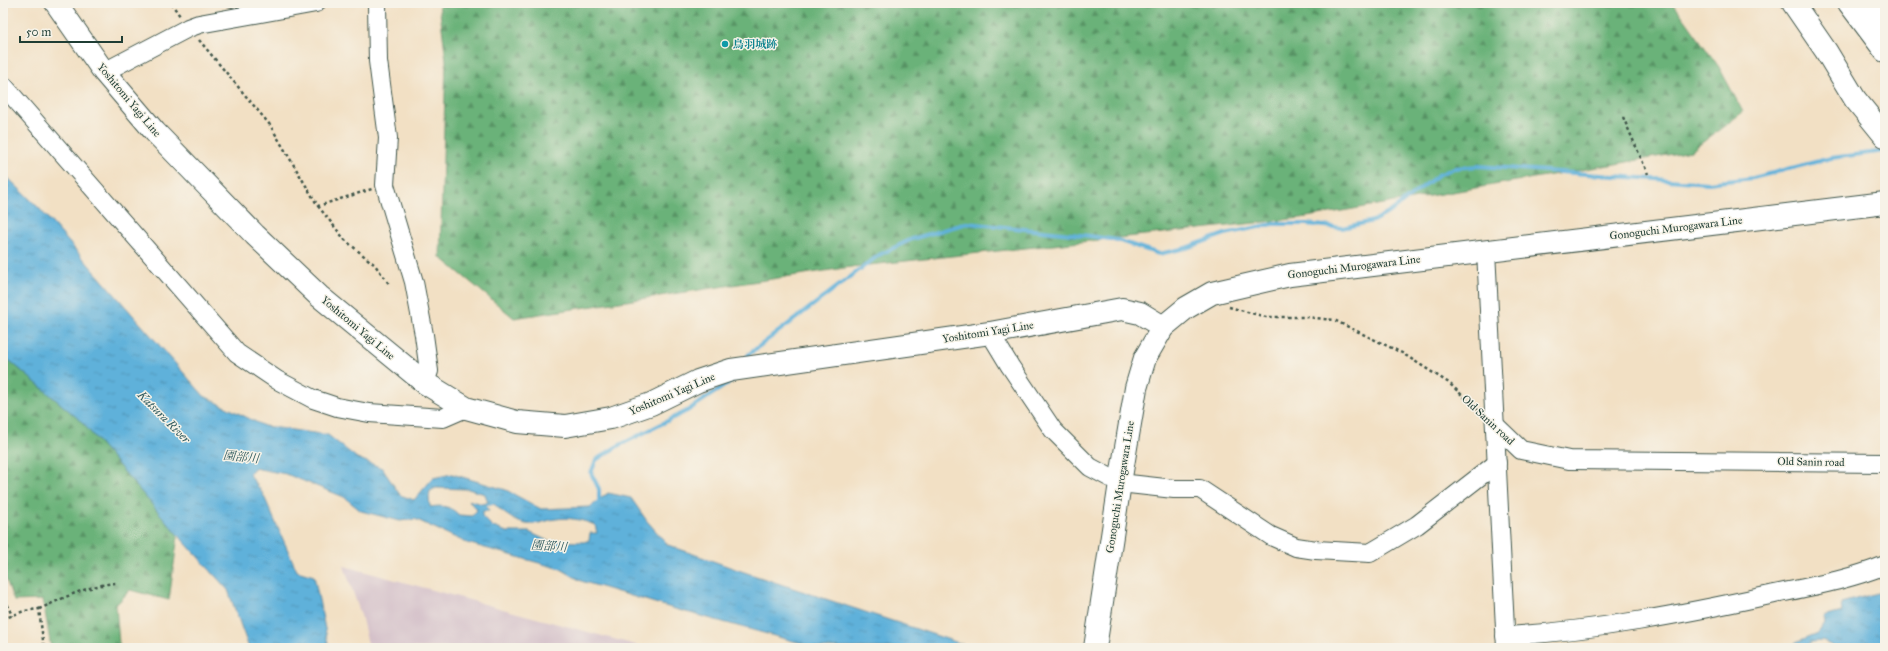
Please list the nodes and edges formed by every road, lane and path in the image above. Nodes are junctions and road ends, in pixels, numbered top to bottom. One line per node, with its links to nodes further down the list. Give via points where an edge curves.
1 (56, 3): 10 (main road, Yoshitomi Yagi Line)
2 (316, 3): 8 (street)
3 (376, 3): 15 (street, via 378,61 388,138)
4 (1793, 3): 13 (main road, via 1855,99)
5 (1849, 3): 9 (main road)
6 (1873, 3): 7 (main road)
7 (1885, 19)
8 (188, 28): 10 (street); 17 (path, via 264,117)
9 (1885, 51)
10 (104, 72): 23 (main road, Yoshitomi Yagi Line, via 155,132 255,235 319,296)
11 (3, 85): 24 (street, via 237,352 271,376 313,399 337,407 443,418)
12 (1623, 117): 14 (path)
13 (1884, 134)
14 (1648, 174)
15 (385, 185): 17 (path); 23 (street, via 414,282 429,371)
16 (1885, 203): 18 (main road, Gonoguchi Murogawara Line)
17 (318, 206): 19 (path, via 345,240 374,265)
18 (1486, 250): 20 (main road, Gonoguchi Murogawara Line, via 1290,275); 25 (street)
19 (390, 285)
20 (1212, 293): 21 (main road, Gonoguchi Murogawara Line, via 1186,308); 25 (path, Old Sanin road, via 1227,306 1266,316 1334,320 1408,356 1449,383)
21 (1163, 327): 22 (main road, Yoshitomi Yagi Line, via 1140,313 1122,309); 28 (main road, Gonoguchi Murogawara Line, via 1145,358 1138,381)
22 (990, 333): 24 (main road, Yoshitomi Yagi Line, via 731,370 698,381 651,404 611,418 565,426 517,422); 28 (street, via 1053,430 1090,467)
23 (425, 383): 24 (main road, Yoshitomi Yagi Line)
24 (466, 408)
25 (1495, 425): 26 (street); 27 (street, Old Sanin road, via 1521,450 1569,460)
26 (1497, 463): 28 (street, via 1417,525 1370,553 1296,547 1271,536 1200,489); 35 (street)
27 (1885, 463)
28 (1120, 483): 37 (main road, Gonoguchi Murogawara Line)
29 (1885, 565): 35 (street, via 1840,580 1696,612 1542,634)
30 (116, 583): 32 (path, via 100,584 85,589)
31 (3, 593): 33 (path)
32 (39, 609): 33 (path); 36 (path)
33 (12, 616): 34 (path)
34 (3, 619)
35 (1506, 643)
36 (44, 648)
37 (1095, 648)

